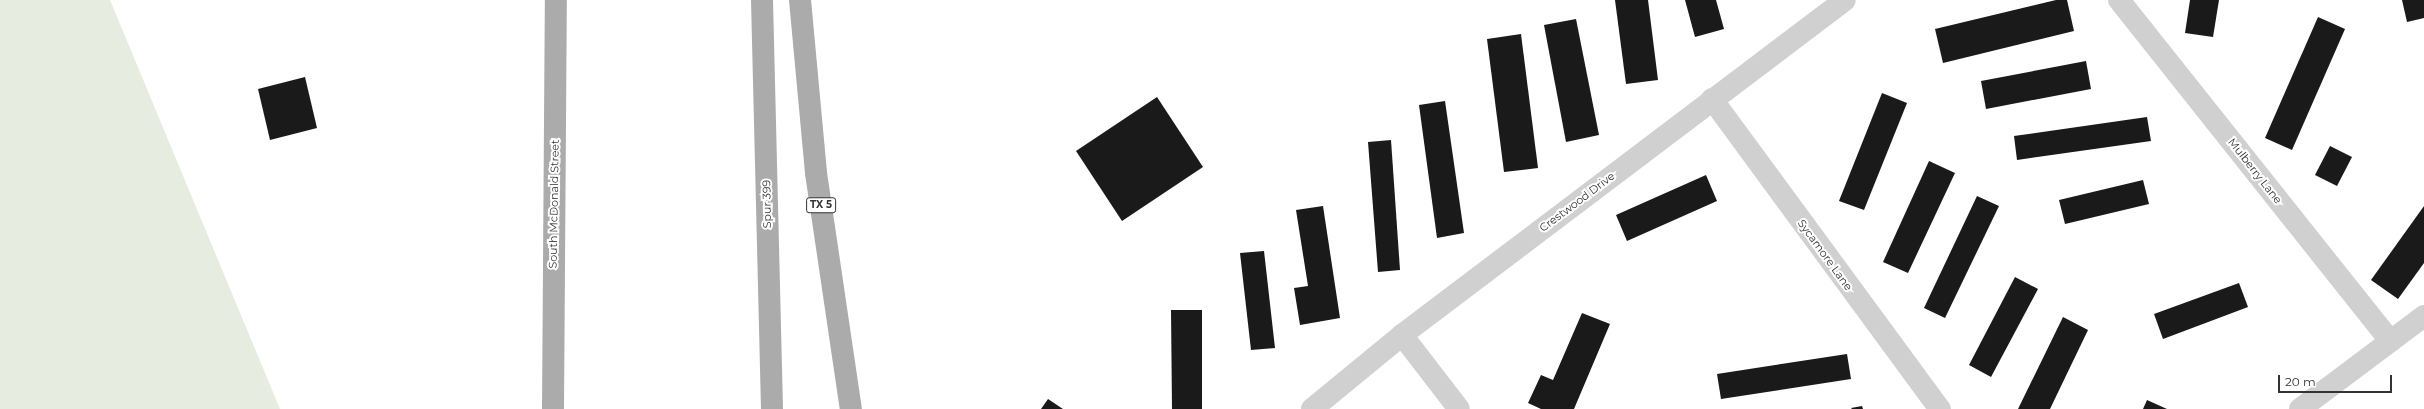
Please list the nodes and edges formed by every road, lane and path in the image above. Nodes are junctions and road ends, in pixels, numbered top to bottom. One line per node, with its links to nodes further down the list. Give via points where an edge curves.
1 (556, 0): 10 (main road, South McDonald Street)
2 (762, 0): 11 (main road, Spur 399)
3 (800, 0): 12 (main road, TX 5, via 816,173)
4 (1845, 0): 6 (lane, Crestwood Drive)
5 (2119, 0): 9 (lane, Mulberry Lane)
6 (1712, 99): 8 (lane, Crestwood Drive); 15 (lane, Sycamore Lane)
7 (2424, 316): 9 (lane)
8 (1402, 336): 13 (lane, Crestwood Drive); 14 (lane)
9 (2390, 341): 16 (lane)
10 (553, 409)
11 (772, 409)
12 (851, 409)
13 (1312, 409)
14 (1459, 409)
15 (1940, 409)
16 (2300, 409)

